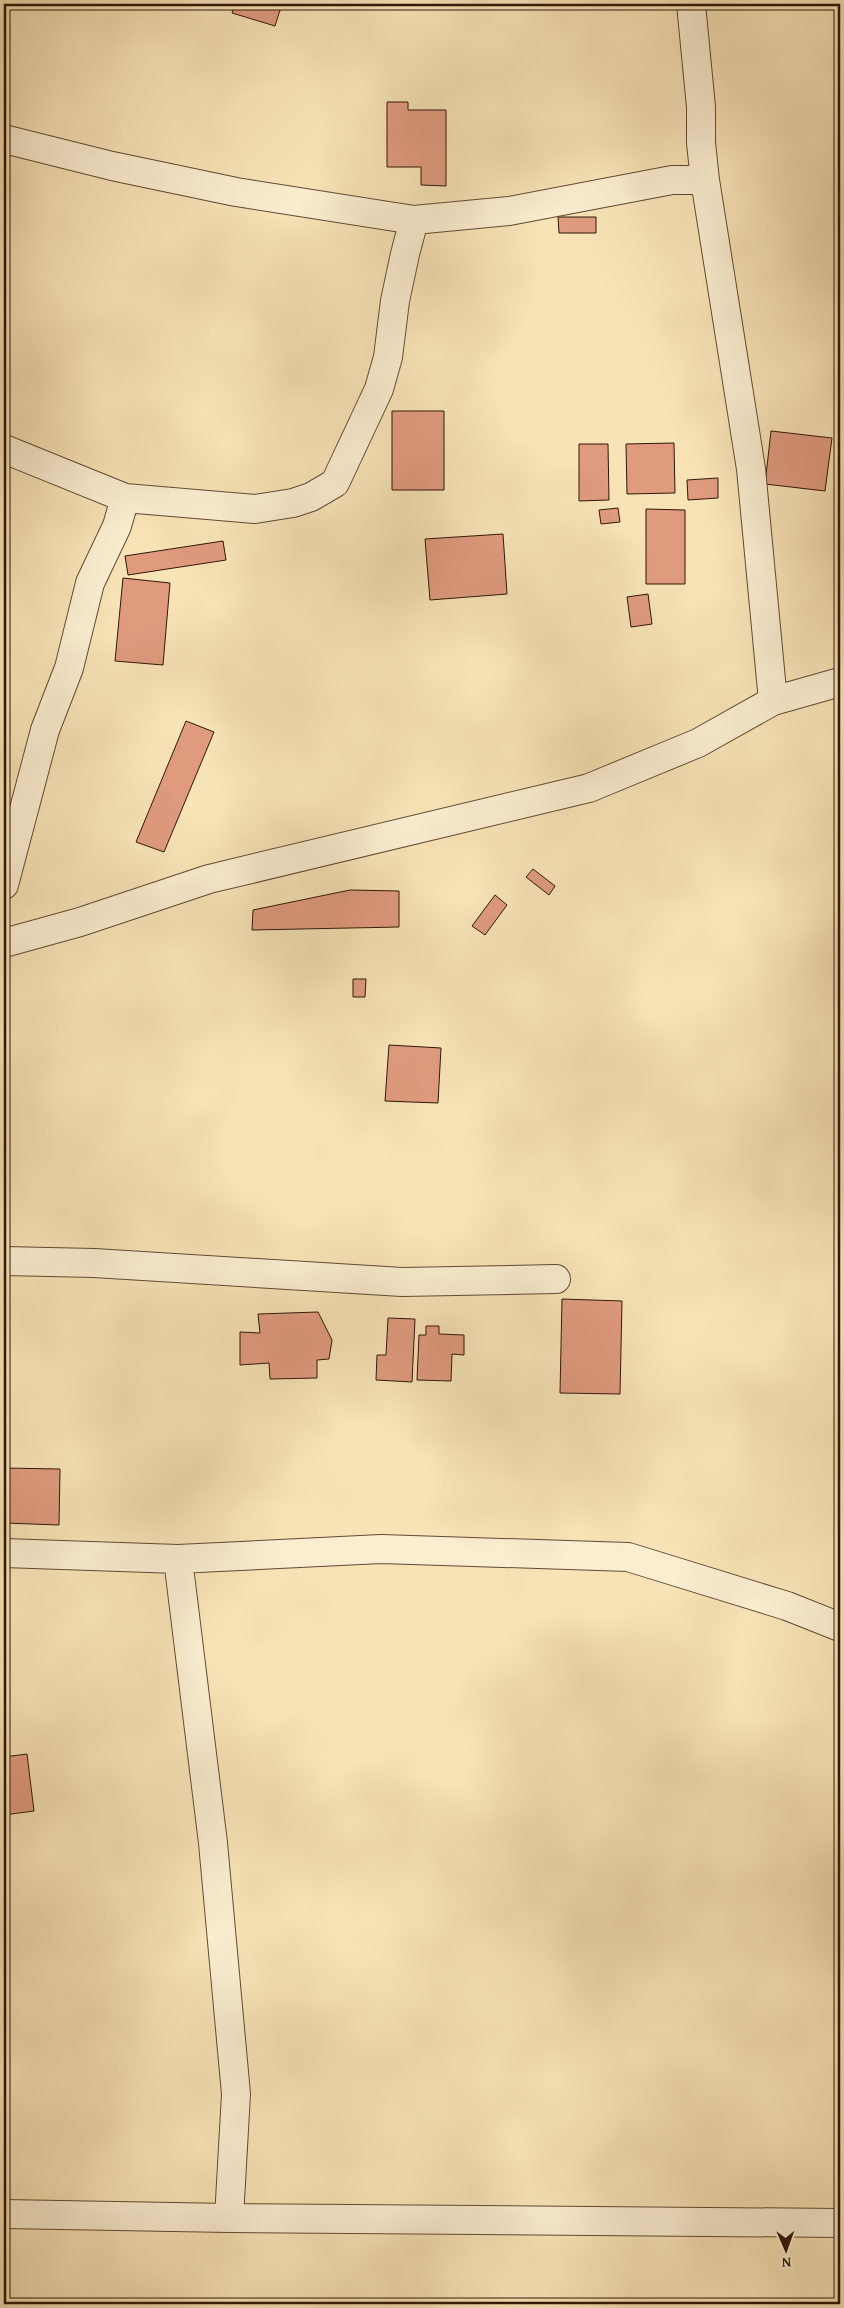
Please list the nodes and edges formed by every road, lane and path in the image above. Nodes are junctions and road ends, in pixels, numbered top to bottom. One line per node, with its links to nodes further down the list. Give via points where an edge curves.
1 (691, 4): 3 (street)
2 (4, 139): 4 (street, via 236,192)
3 (704, 180): 4 (street, via 672,180 509,211); 8 (street, via 751,469)
4 (414, 220): 6 (street, via 381,381 335,483 293,503 255,509)
5 (4, 449): 6 (street)
6 (125, 498): 9 (street, via 117,526 90,583 69,668 45,730)
7 (840, 682): 8 (street)
8 (773, 701): 10 (street, via 698,743 589,788 209,879 80,922)
9 (4, 885)
10 (4, 943)
11 (4, 1261): 12 (street, via 94,1263 402,1282)
12 (556, 1279)
13 (4, 1553): 14 (street)
14 (178, 1559): 15 (street, via 381,1549 628,1558 787,1606); 17 (street, via 213,1843 236,2094)
15 (840, 1627)
16 (4, 2214): 17 (street)
17 (229, 2218): 18 (street)
18 (840, 2222)

